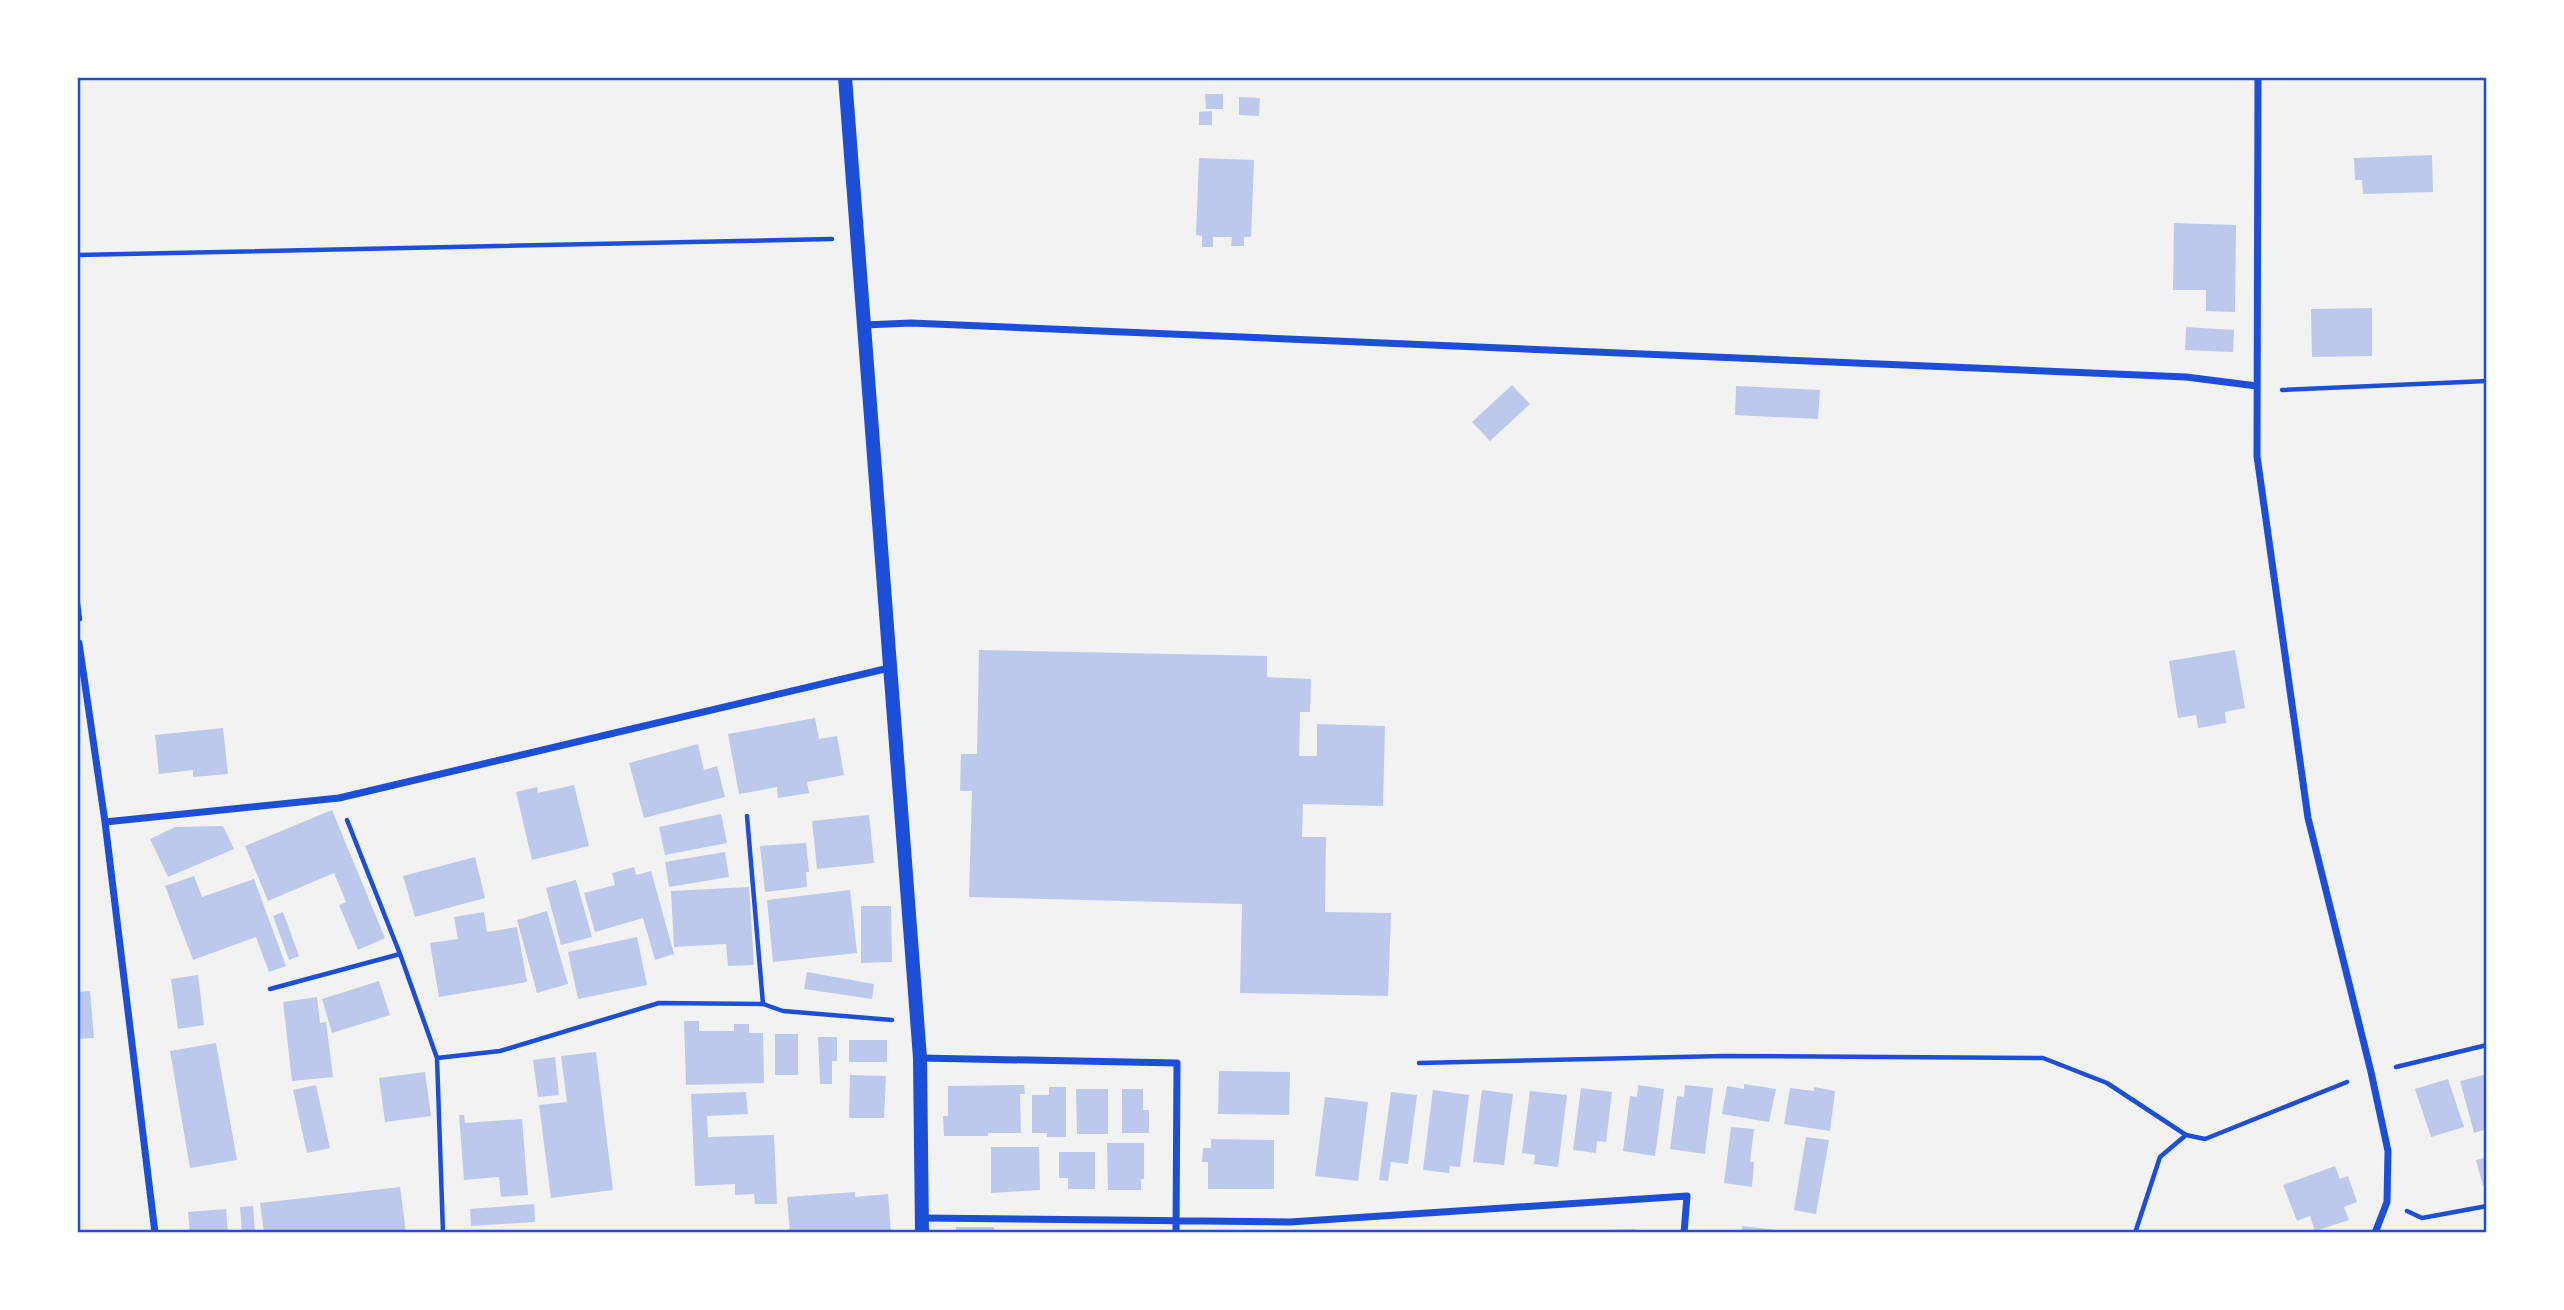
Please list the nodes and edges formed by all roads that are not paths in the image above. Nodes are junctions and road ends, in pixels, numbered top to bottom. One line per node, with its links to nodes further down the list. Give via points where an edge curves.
1 (845, 77): 3 (main road)
2 (2258, 77): 4 (street)
3 (864, 325): 4 (street, via 911,323 2158,375); 6 (main road)
4 (2257, 386): 14 (street, via 2257,456 2308,818 2388,1152 2387,1202)
5 (77, 643): 7 (street)
6 (892, 667): 7 (street, via 339,797); 8 (main road)
7 (105, 822): 11 (street)
8 (920, 1058): 9 (street, via 1177,1063); 10 (main road)
9 (1176, 1221): 10 (street); 12 (street); 13 (street, via 1290,1222 1687,1196)
10 (922, 1226)
11 (155, 1233)
12 (1176, 1233)
13 (1684, 1233)
14 (2375, 1233)

